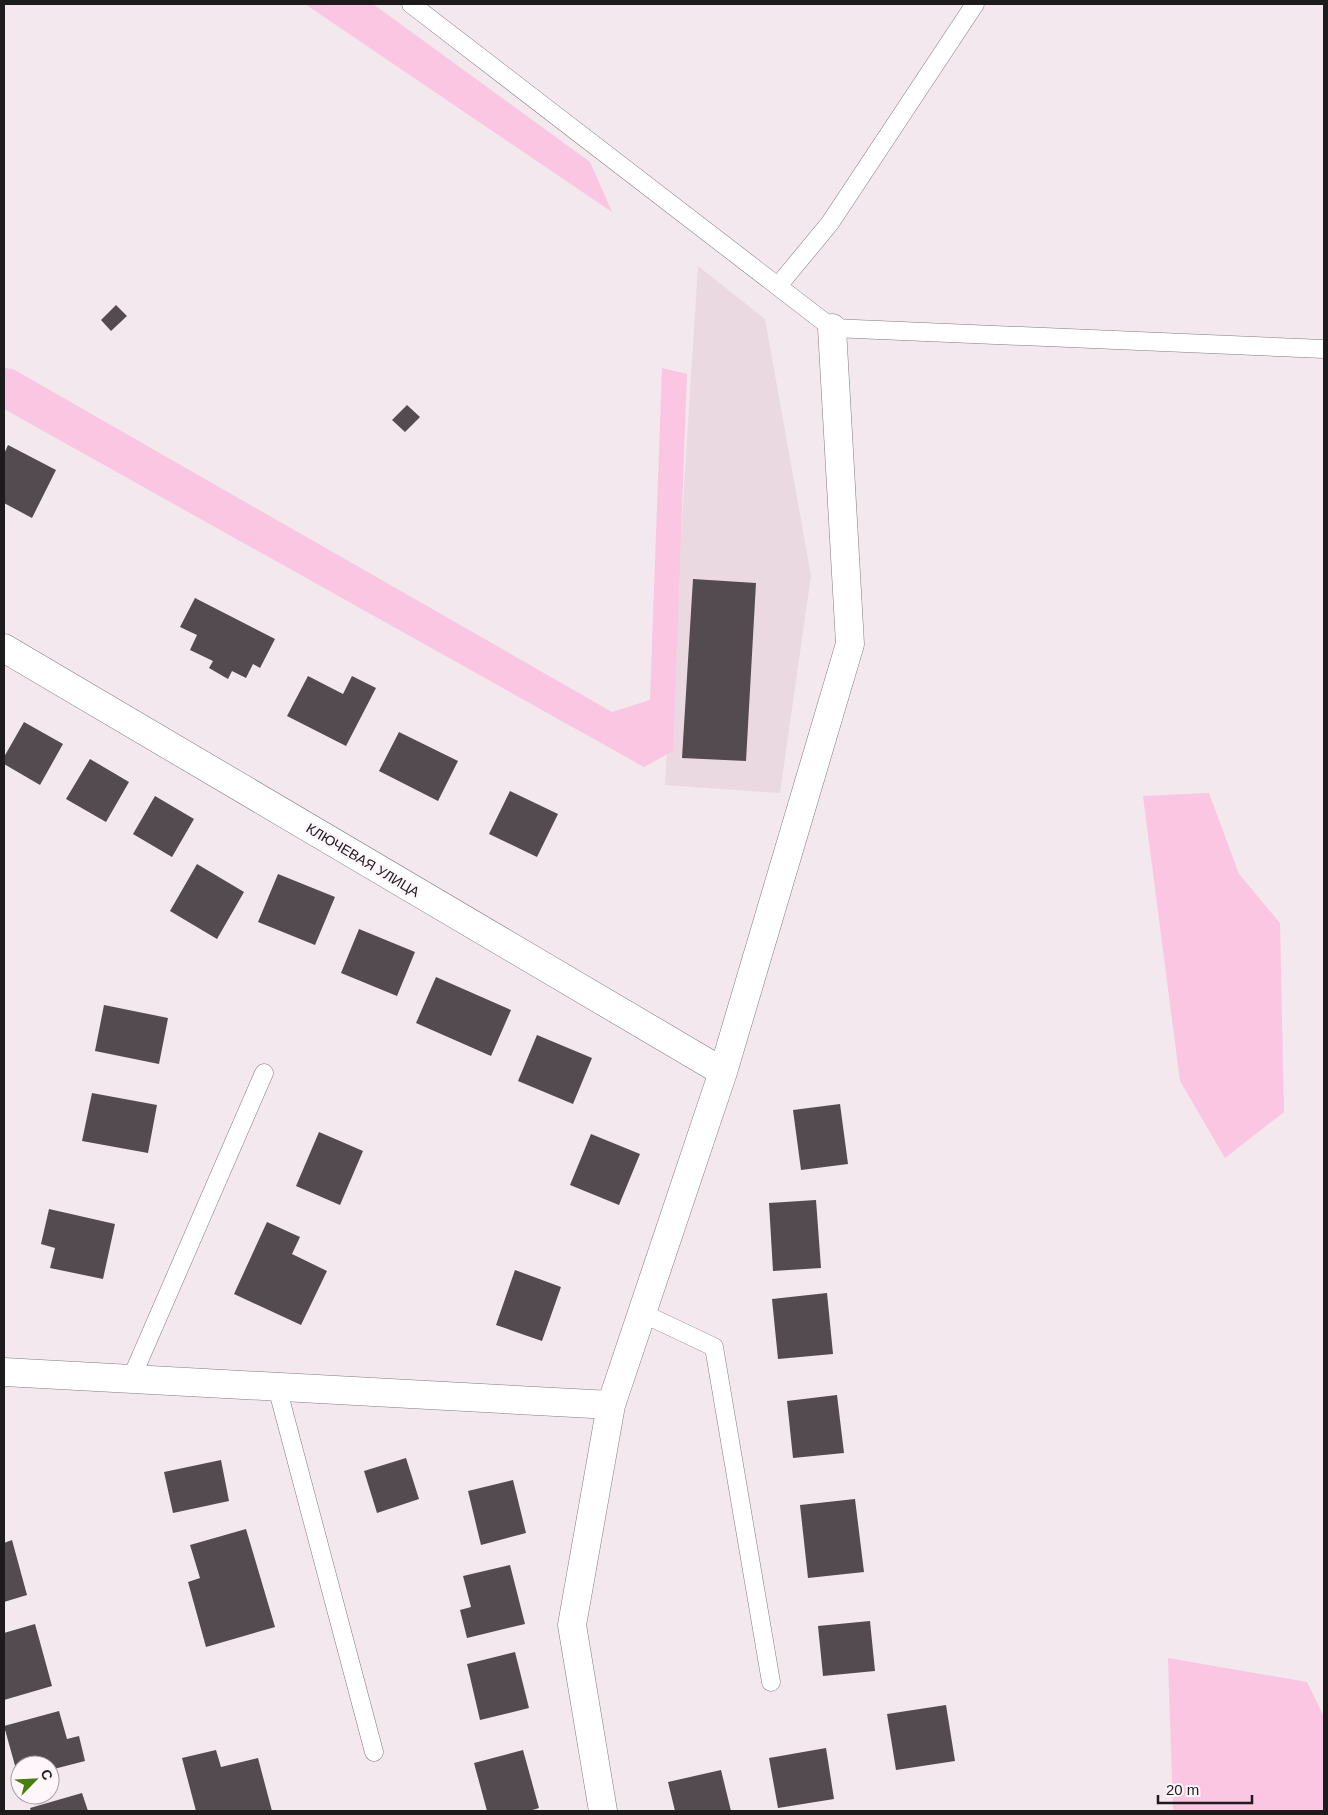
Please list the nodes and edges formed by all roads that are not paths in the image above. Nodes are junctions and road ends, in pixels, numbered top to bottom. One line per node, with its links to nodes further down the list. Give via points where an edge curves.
1 (411, 4): 3 (lane)
2 (975, 4): 3 (lane, via 830,223)
3 (778, 286): 4 (lane)
4 (832, 328): 5 (lane); 7 (street, via 850,644)
5 (1324, 349)
6 (4, 648): 7 (street, КЛЮЧЕВАЯ УЛИЦА)
7 (723, 1072): 9 (street)
8 (264, 1073): 11 (lane)
9 (642, 1313): 13 (street); 14 (lane, via 714,1347)
10 (4, 1372): 11 (street)
11 (131, 1379): 12 (street)
12 (277, 1387): 13 (street); 15 (lane)
13 (611, 1405): 16 (street, via 572,1625)
14 (771, 1682)
15 (374, 1752)
16 (603, 1811)

